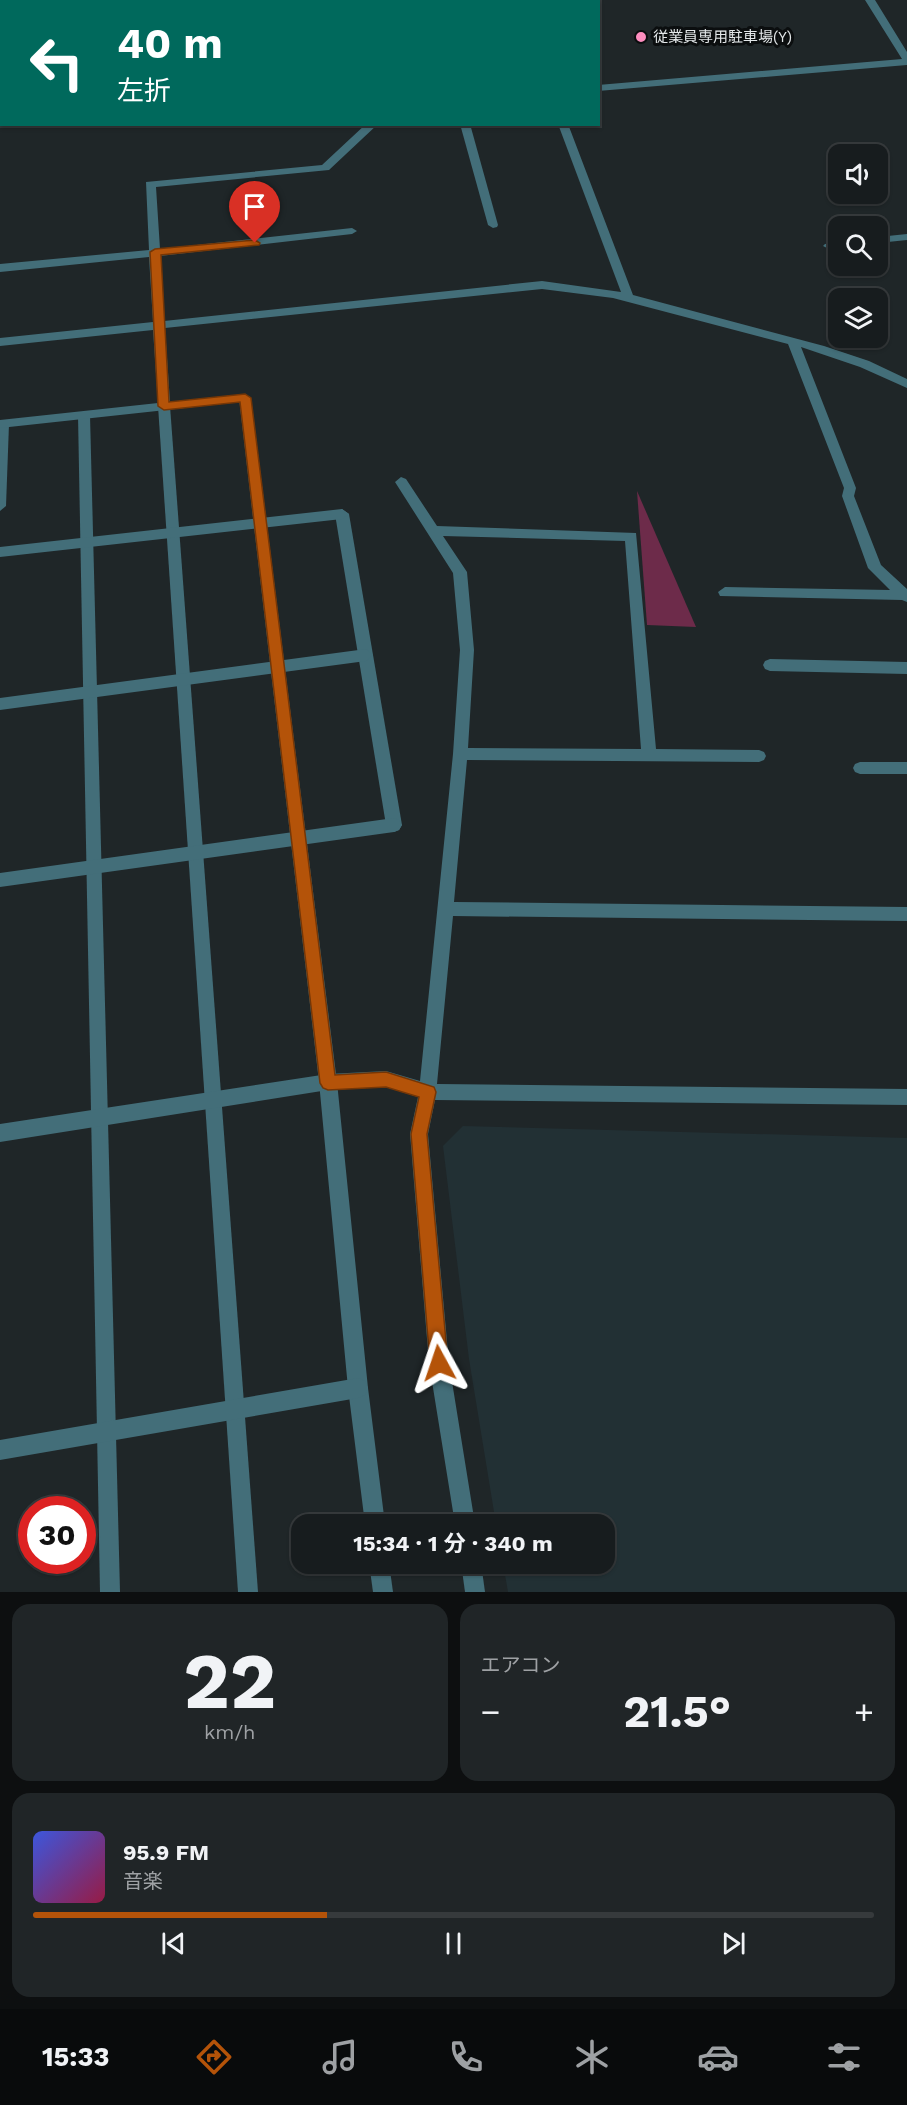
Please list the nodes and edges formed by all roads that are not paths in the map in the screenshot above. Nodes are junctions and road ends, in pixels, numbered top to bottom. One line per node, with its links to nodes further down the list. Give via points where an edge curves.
1 (870, 0): 2 (street)
2 (907, 61): 3 (street)
3 (600, 88)
4 (371, 126): 11 (street, via 325,168 150,184)
5 (466, 126): 7 (street)
6 (564, 126): 13 (street)
7 (493, 225)
8 (352, 231): 11 (street)
9 (907, 237): 10 (street)
10 (888, 239)
11 (155, 252): 12 (street); 14 (street)
12 (0, 268)
13 (628, 297): 14 (street, via 542,285); 15 (street)
14 (160, 325): 16 (street); 18 (street)
15 (794, 341): 17 (street, via 866,364); 29 (street, via 850,488 848,496 875,568)
16 (0, 342)
17 (907, 384)
18 (164, 406): 19 (street); 23 (street, via 245,398); 25 (street)
19 (84, 415): 20 (street); 26 (street)
20 (1, 424): 22 (street)
21 (400, 482): 24 (street)
22 (0, 506)
23 (260, 523): 25 (street); 30 (street, via 342,514); 32 (street)
24 (434, 531): 37 (street, via 460,572 467,650); 38 (street, via 631,536)
25 (172, 533): 26 (street); 34 (street)
26 (87, 543): 27 (street); 35 (street)
27 (0, 552)
28 (725, 592): 29 (street)
29 (906, 596)
30 (366, 655): 32 (street); 42 (street, via 394,825)
31 (770, 665): 33 (street)
32 (278, 667): 34 (street); 42 (street)
33 (907, 668)
34 (183, 679): 35 (street); 43 (street)
35 (90, 691): 36 (street); 44 (street)
36 (0, 705)
37 (460, 754): 38 (street); 46 (street)
38 (649, 755): 39 (street)
39 (759, 756)
40 (860, 768): 41 (street)
41 (907, 768)
42 (299, 837): 43 (street); 48 (street)
43 (196, 851): 44 (street); 51 (street)
44 (95, 866): 45 (street); 52 (street)
45 (0, 880)
46 (446, 909): 47 (street); 49 (street)
47 (907, 914)
48 (328, 1083): 49 (street, via 386,1079); 51 (street); 54 (street)
49 (428, 1092): 50 (street); 59 (street, via 420,1146 439,1363)
50 (907, 1097)
51 (215, 1101): 52 (street); 55 (street)
52 (102, 1118): 53 (street); 56 (street)
53 (0, 1133)
54 (358, 1388): 55 (street); 58 (street)
55 (234, 1409): 56 (street); 63 (street)
56 (108, 1431): 57 (street); 62 (street)
57 (0, 1450)
58 (374, 1514)
59 (463, 1514)
60 (380, 1574): 64 (street)
61 (473, 1574): 65 (street)
62 (111, 1592)
63 (248, 1592)
64 (382, 1592)
65 (475, 1592)

